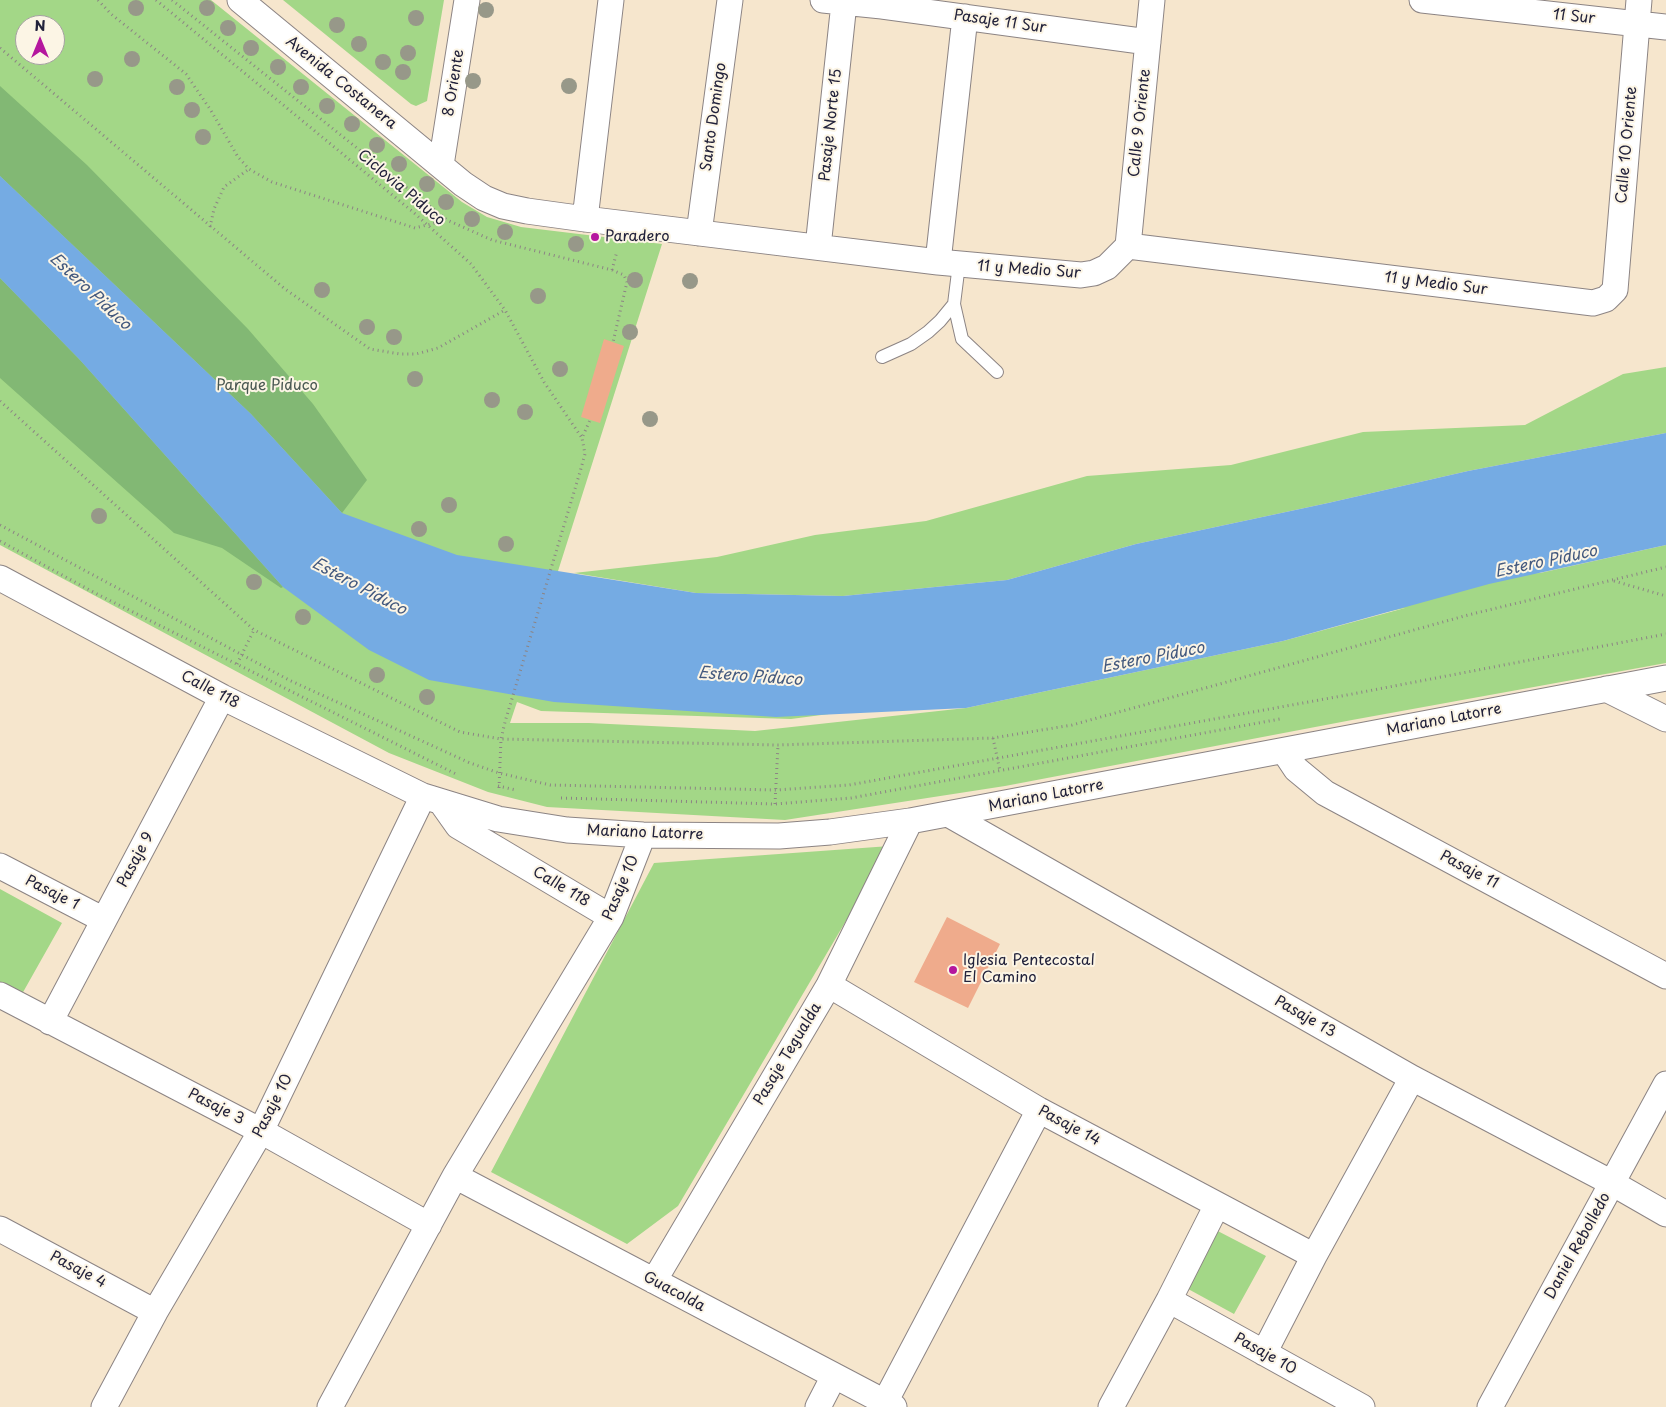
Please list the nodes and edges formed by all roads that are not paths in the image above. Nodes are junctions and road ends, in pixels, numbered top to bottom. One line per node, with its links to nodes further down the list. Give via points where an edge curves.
1 (240, 0): 13 (street, Avenida Costanera)
2 (467, 0): 13 (street, 8 Oriente)
3 (611, 0): 14 (street)
4 (730, 0): 15 (street, Santo Domingo)
5 (1152, 0): 12 (street, Calle 9 Oriente)
6 (1422, 0): 9 (street, 11 Sur)
7 (834, 1): 8 (street, Pasaje 11 Sur); 17 (street, Pasaje Norte 15)
8 (882, 3): 10 (street, Pasaje 11 Sur)
9 (1637, 12): 11 (street, 11 Sur); 19 (street, Calle 10 Oriente)
10 (965, 17): 12 (street, Pasaje 11 Sur); 18 (street)
11 (1666, 27)
12 (1148, 42): 16 (street, Calle 9 Oriente)
13 (441, 165): 14 (street, 11 y Medio Sur, via 484,198 504,206)
14 (584, 218): 15 (street, 11 y Medio Sur)
15 (699, 233): 17 (street, 11 y Medio Sur)
16 (1128, 246): 18 (street, 11 y Medio Sur, via 1107,266 1081,275); 19 (street, 11 y Medio Sur, via 1593,303 1606,299)
17 (818, 247): 18 (street, 11 y Medio Sur)
18 (948, 263): 20 (lane)
19 (1615, 290)
20 (954, 304): 21 (lane, via 928,332); 22 (lane, via 962,340)
21 (882, 357)
22 (997, 372)
23 (0, 578): 26 (street, Calle 118)
24 (1666, 678): 25 (street, Mariano Latorre)
25 (1606, 689): 27 (street); 28 (street, Mariano Latorre)
26 (222, 697): 29 (street, Calle 118); 35 (street, Pasaje 9)
27 (1666, 719)
28 (1284, 751): 30 (street, Mariano Latorre); 36 (street, Pasaje 11, via 1296,769 1326,793)
29 (432, 799): 32 (street, Mariano Latorre, via 498,819 568,830); 34 (street, Calle 118, via 458,826); 43 (street, Pasaje 10)
30 (948, 814): 31 (street, Mariano Latorre); 40 (street, Pasaje 13)
31 (910, 821): 32 (street, Mariano Latorre, via 779,836); 37 (street, Pasaje Tegualda)
32 (643, 835): 34 (street, Pasaje 10)
33 (0, 866): 35 (street, Pasaje 1)
34 (611, 917): 44 (street, Pasaje 10)
35 (104, 920): 39 (street, Pasaje 9)
36 (1666, 976)
37 (829, 985): 42 (street, Pasaje 14); 51 (street, Pasaje Tegualda)
38 (0, 995): 39 (street, Pasaje 3)
39 (50, 1022): 43 (street, Pasaje 3)
40 (1412, 1078): 45 (street, Pasaje 13); 50 (street)
41 (1666, 1084): 45 (street, Daniel Rebolledo)
42 (1039, 1110): 46 (street, Pasaje 14); 56 (street)
43 (261, 1131): 48 (street, Pasaje 3); 53 (street, Pasaje 10)
44 (455, 1176): 48 (street, Pasaje 10); 51 (street, Guacolda)
45 (1612, 1183): 47 (street, Pasaje 13); 62 (street, Daniel Rebolledo)
46 (1217, 1205): 50 (street, Pasaje 14); 52 (street)
47 (1666, 1214)
48 (429, 1225): 58 (street, Pasaje 10)
49 (0, 1229): 53 (street, Pasaje 4)
50 (1314, 1256): 54 (street)
51 (654, 1281): 55 (street, Guacolda)
52 (1169, 1300): 54 (street, Pasaje 10); 60 (street)
53 (155, 1312): 57 (street, Pasaje 10)
54 (1264, 1353): 61 (street, Pasaje 10)
55 (834, 1376): 56 (street, Guacolda); 59 (street)
56 (889, 1405)
57 (104, 1407)
58 (330, 1407)
59 (818, 1407)
60 (1111, 1407)
61 (1362, 1407)
62 (1490, 1407)

